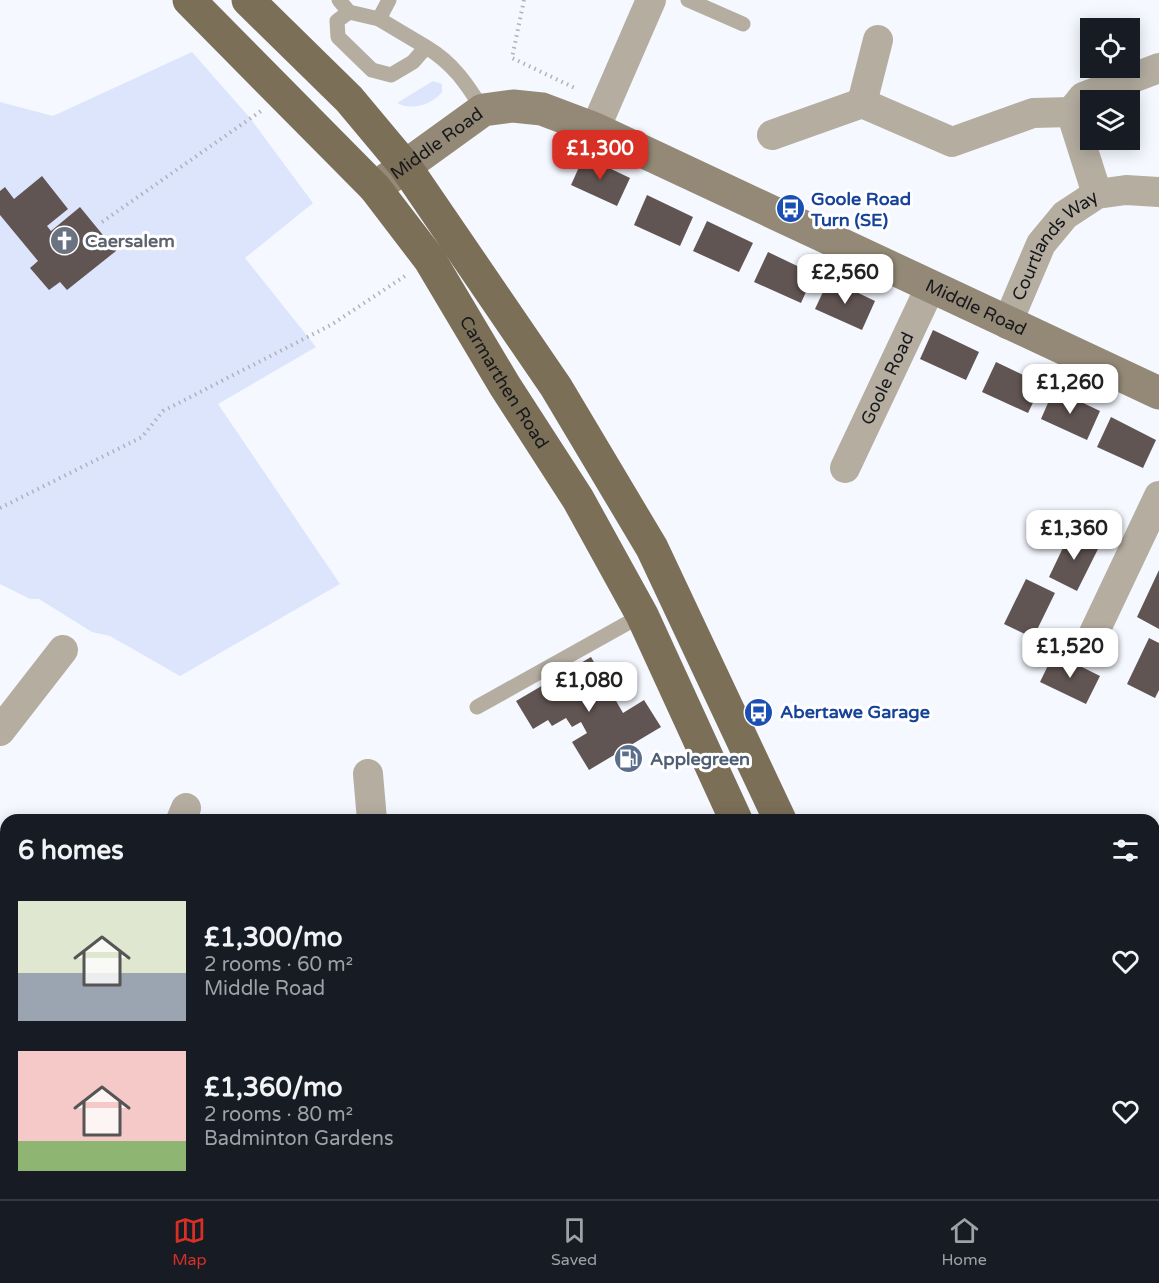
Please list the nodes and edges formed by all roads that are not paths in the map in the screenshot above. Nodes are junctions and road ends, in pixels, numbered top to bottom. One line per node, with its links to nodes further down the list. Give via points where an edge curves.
1 (189, 0): 18 (main road, Carmarthen Road)
2 (248, 0): 17 (main road, Carmarthen Road, via 349,99)
3 (389, 0): 7 (lane)
4 (651, 0): 15 (street)
5 (688, 0): 8 (lane)
6 (344, 6): 7 (lane); 10 (lane, via 338,21 339,37 372,70 391,75 413,62)
7 (379, 19): 10 (lane)
8 (742, 24)
9 (878, 40): 12 (street)
10 (426, 47): 13 (lane, via 460,73)
11 (1159, 68): 14 (street, via 1083,97)
12 (862, 104): 14 (street, via 952,142 1033,113); 16 (street)
13 (483, 110): 15 (street, Middle Road, via 513,106); 17 (street, Middle Road)
14 (1071, 112): 20 (street)
15 (600, 116): 21 (street, Middle Road)
16 (772, 135)
17 (405, 166): 18 (street, Middle Road); 34 (main road, Carmarthen Road, via 556,387 652,548)
18 (375, 188): 26 (main road, Carmarthen Road, via 430,260 578,499)
19 (1159, 192): 20 (street, Courtlands Way, via 1126,190)
20 (1097, 194): 22 (street, Courtlands Way, via 1065,215 1041,244)
21 (930, 288): 22 (street, Middle Road); 24 (street, Goole Road)
22 (1007, 324): 23 (street, Middle Road)
23 (1159, 393)
24 (845, 468)
25 (1159, 496): 27 (street)
26 (642, 615): 29 (lane); 33 (main road, Carmarthen Road)
27 (1094, 633)
28 (63, 650): 30 (street)
29 (477, 707)
30 (0, 731)
31 (368, 774): 32 (street)
32 (371, 814)
33 (733, 814)
34 (777, 814)

